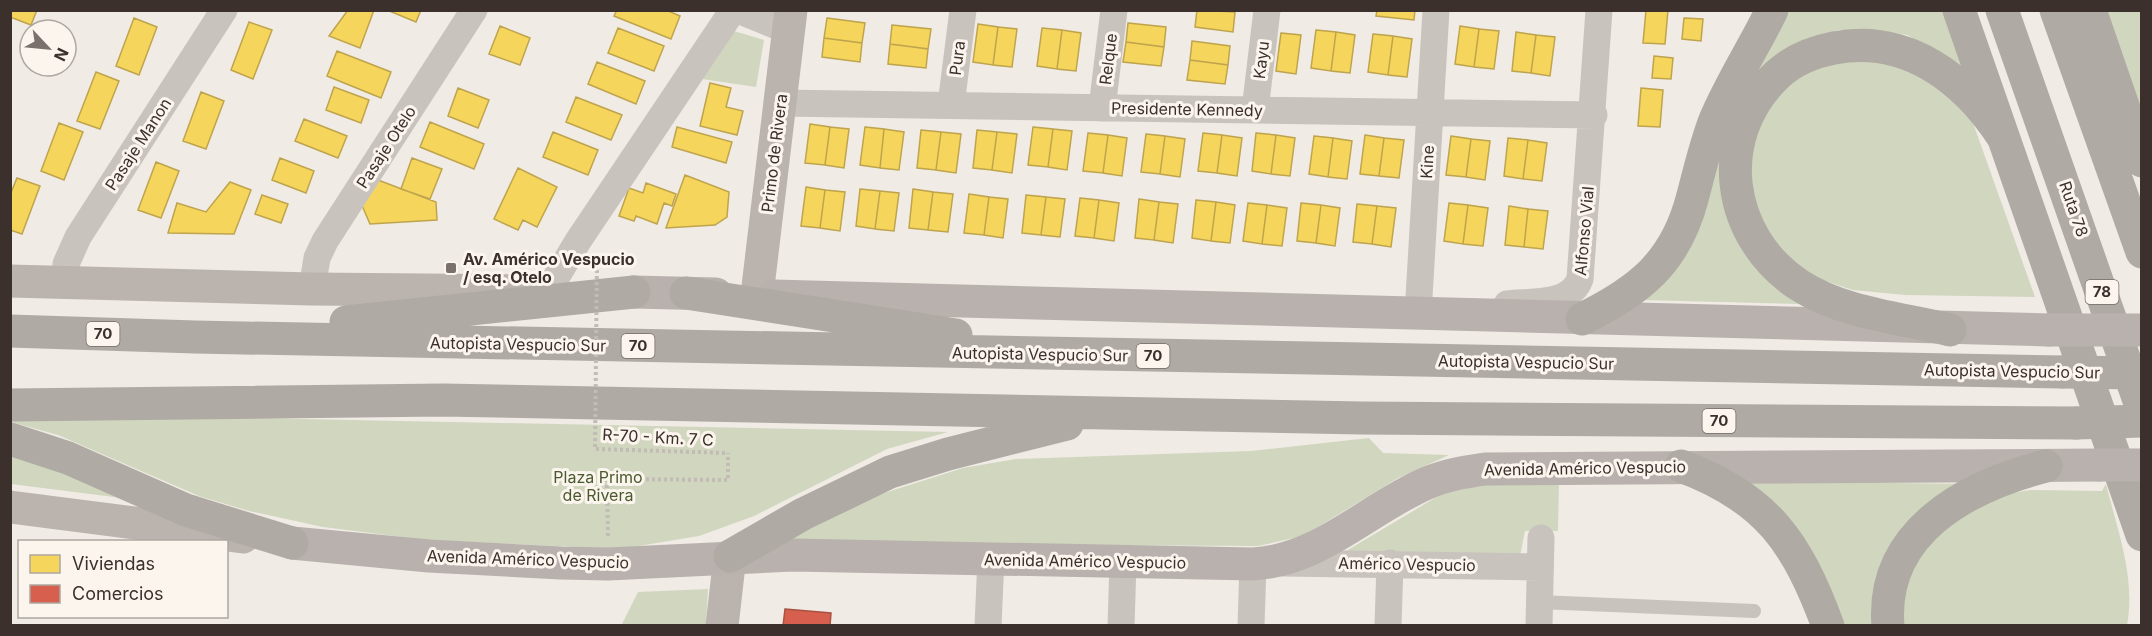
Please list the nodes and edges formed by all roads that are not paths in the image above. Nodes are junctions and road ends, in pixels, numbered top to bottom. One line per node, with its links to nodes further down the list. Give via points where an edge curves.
1 (224, 10): 26 (street, Pasaje Manon, via 78,237 66,264)
2 (474, 10): 27 (street, Pasaje Otelo, via 325,241 317,258)
3 (733, 10): 28 (street)
4 (738, 10): 15 (street)
5 (963, 10): 17 (street, Pura)
6 (1114, 10): 18 (street, Relque)
7 (1267, 10): 19 (street, Kayu)
8 (1436, 10): 20 (street, Kine)
9 (1599, 10): 21 (street, Alfonso Vial)
10 (1772, 10): 33 (highway, via 1716,120 1687,215 1671,250 1635,289)
11 (1959, 10): 22 (highway)
12 (2002, 10): 41 (highway, Ruta 78 / 78)
13 (2056, 10): 24 (highway)
14 (2090, 10): 23 (highway)
15 (790, 21): 16 (main road, Primo de Rivera)
16 (780, 103): 17 (street, Presidente Kennedy); 31 (main road, Primo de Rivera)
17 (951, 105): 18 (street, Presidente Kennedy)
18 (1102, 108): 19 (street, Presidente Kennedy)
19 (1255, 110): 20 (street, Presidente Kennedy)
20 (1430, 112): 21 (street, Presidente Kennedy); 32 (street, Kine)
21 (1594, 115): 32 (street, Alfonso Vial, via 1580,279 1573,292 1560,298)
22 (2003, 137): 34 (highway, via 1976,100 1940,69 1898,50 1855,45 1813,53 1779,74 1753,106 1737,146 1735,188 1741,213 1758,246 1778,269 1826,298); 49 (highway)
23 (2142, 161)
24 (2142, 252)
25 (10, 281): 26 (main road)
26 (65, 283): 27 (main road)
27 (312, 289): 28 (main road)
28 (548, 291): 29 (main road)
29 (634, 292): 30 (main road); 37 (highway)
30 (686, 293): 31 (main road); 38 (highway)
31 (757, 295): 32 (main road)
32 (1418, 314): 33 (main road)
33 (1582, 319): 34 (main road)
34 (1950, 330): 35 (main road, bridge)
35 (2142, 330)
36 (10, 331): 37 (highway, Autopista Vespucio Sur / 70)
37 (195, 337): 38 (highway, Autopista Vespucio Sur / 70)
38 (1082, 354): 39 (highway, Autopista Vespucio Sur / 70, bridge)
39 (2142, 373)
40 (10, 405): 42 (highway, 70, via 443,400)
41 (2142, 409)
42 (1130, 414): 43 (highway, 70, bridge, via 1374,419); 52 (highway, via 1052,427 918,462 832,499)
43 (2142, 421)
44 (10, 439): 51 (highway, via 68,458 186,510)
45 (2142, 465): 47 (main road, Avenida Américo Vespucio, bridge)
46 (1681, 466): 47 (main road, Avenida Américo Vespucio); 55 (main road, Avenida Américo Vespucio, via 1514,466 1454,474 1407,493 1341,535 1295,557); 65 (highway, via 1742,496 1777,527 1809,576)
47 (2046, 466): 66 (highway, via 1971,493 1924,527 1901,559 1891,585)
48 (10, 507): 51 (main road, Avenida Américo Vespucio)
49 (2141, 536)
50 (1541, 538): 57 (street)
51 (292, 543): 52 (main road, Avenida Américo Vespucio, via 513,561 608,564)
52 (730, 556): 53 (main road, Avenida Américo Vespucio); 60 (main road)
53 (991, 558): 54 (main road, Avenida Américo Vespucio); 61 (street)
54 (1123, 562): 55 (main road, Avenida Américo Vespucio); 62 (street)
55 (1264, 563): 56 (street, Américo Vespucio); 63 (street)
56 (1390, 563): 57 (street, Américo Vespucio); 64 (street)
57 (1540, 567): 59 (street)
58 (1754, 611): 59 (lane)
59 (1539, 614)
60 (722, 626)
61 (988, 626)
62 (1121, 626)
63 (1251, 626)
64 (1388, 626)
65 (1828, 626)
66 (1888, 626)

